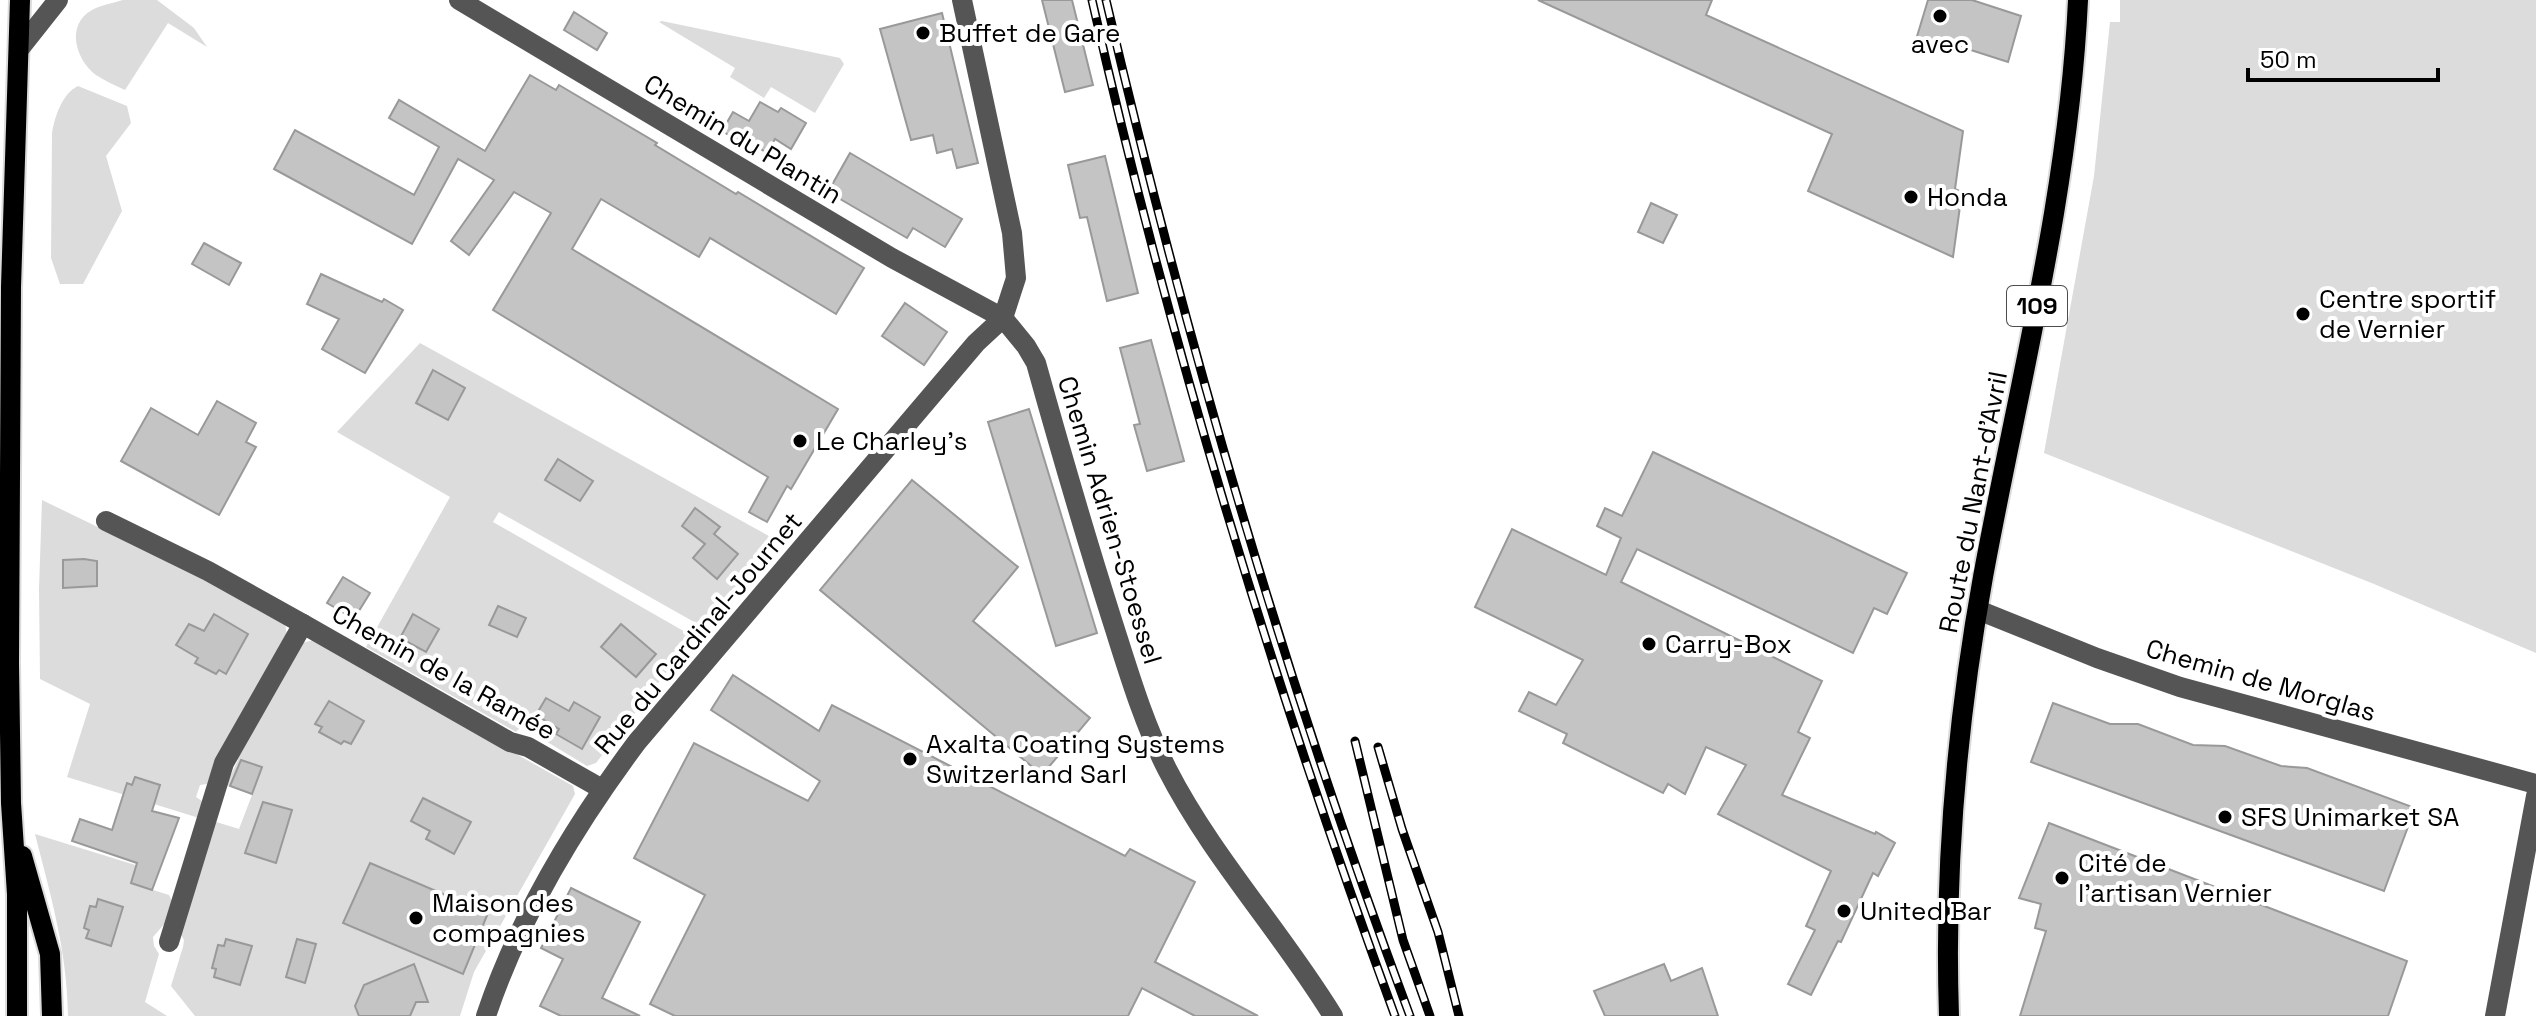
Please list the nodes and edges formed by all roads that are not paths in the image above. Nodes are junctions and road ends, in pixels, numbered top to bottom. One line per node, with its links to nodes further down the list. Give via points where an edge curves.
1 (20, 0): 6 (main road)
2 (58, 0): 6 (street)
3 (459, 0): 7 (street, Chemin du Plantin, via 892,258)
4 (962, 0): 7 (street, via 1012,233 1016,278)
5 (2078, 0): 9 (main road, Route du Nant-d'Avril / 109, via 2062,164)
6 (20, 48): 14 (main road, via 11,287)
7 (1003, 318): 12 (street, Rue du Cardinal-Journet, via 976,343); 19 (street, Chemin Adrien-Stoessel, via 1036,363 1124,656 1166,766 1213,846)
8 (106, 521): 10 (street, Chemin de la Ramée)
9 (1978, 610): 11 (street, Chemin de Morglas, via 2180,687); 20 (main road, Route du Nant-d'Avril / 109, via 1957,771)
10 (303, 624): 12 (street, Chemin de la Ramée); 15 (street, Chemin de la Ramée, via 224,763)
11 (2536, 784)
12 (602, 789): 18 (street, Rue du Cardinal-Journet, via 523,927)
13 (2536, 796): 21 (street)
14 (12, 825): 16 (main road); 17 (main road, via 50,954)
15 (169, 942)
16 (17, 1016)
17 (52, 1016)
18 (486, 1016)
19 (1333, 1016)
20 (1949, 1016)
21 (2495, 1016)

